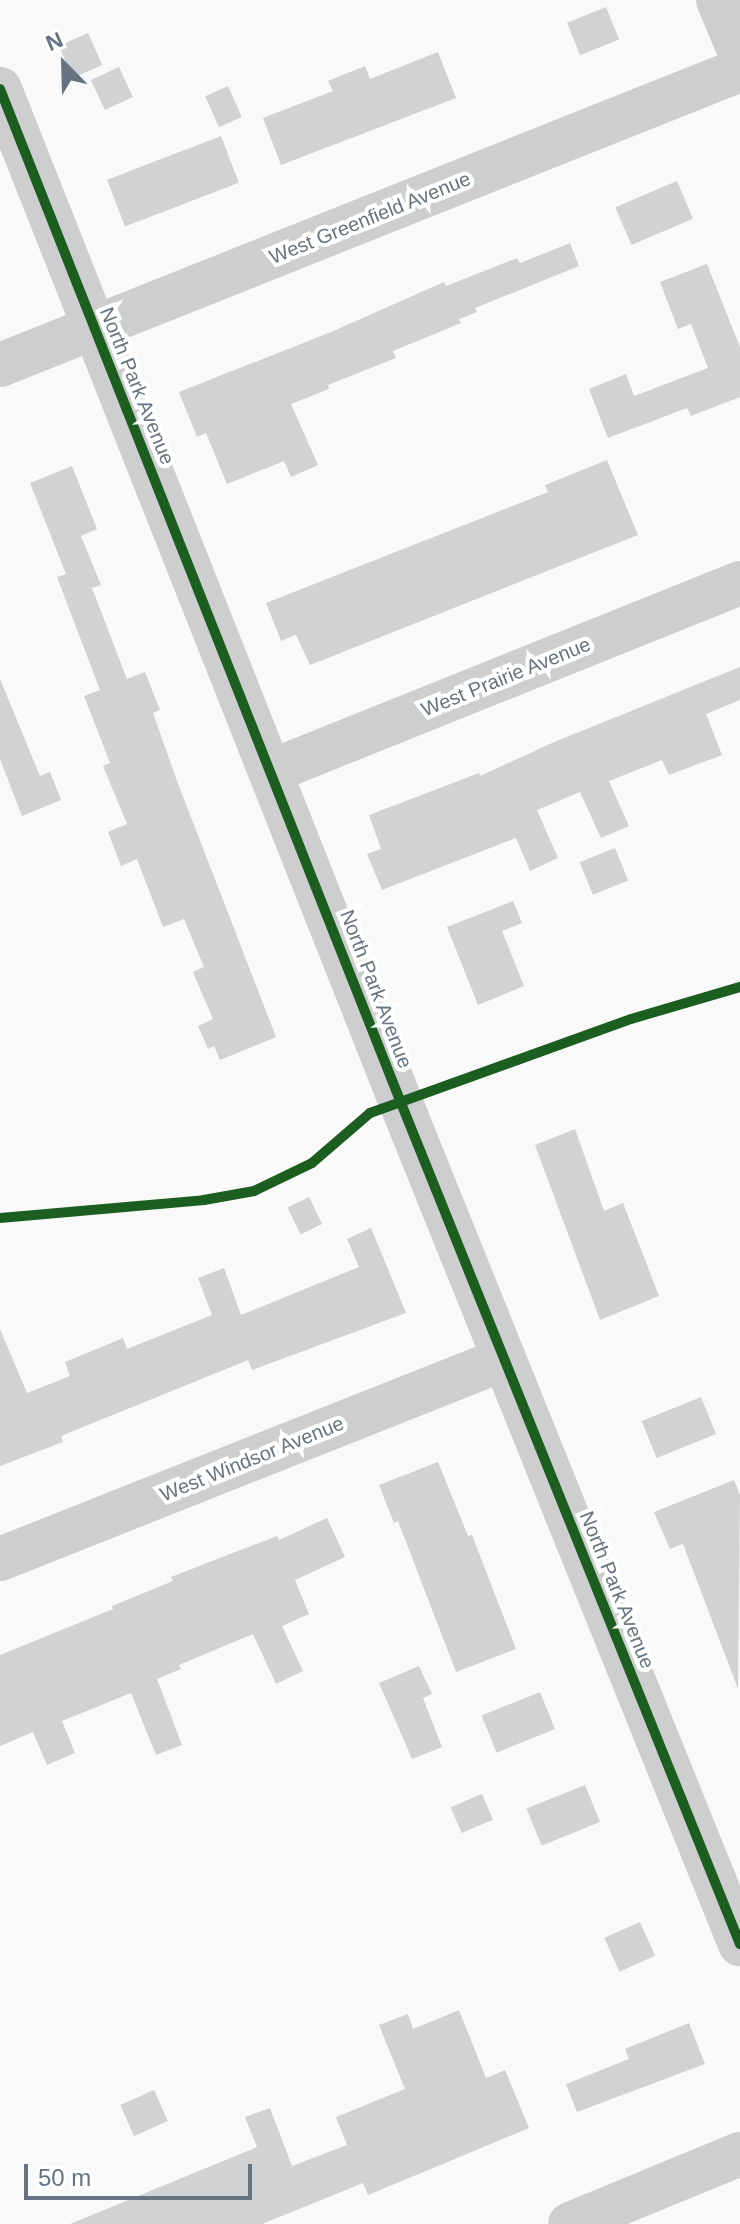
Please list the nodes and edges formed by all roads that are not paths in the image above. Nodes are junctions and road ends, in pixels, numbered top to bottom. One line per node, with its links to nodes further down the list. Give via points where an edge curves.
1 (718, 0): 2 (street)
2 (740, 53)
3 (740, 70): 5 (street, West Greenfield Avenue)
4 (0, 89): 5 (street, North Park Avenue)
5 (94, 327): 6 (street, West Greenfield Avenue); 8 (street, North Park Avenue)
6 (0, 365)
7 (740, 583): 8 (street, West Prairie Avenue)
8 (272, 771): 9 (street, North Park Avenue)
9 (504, 1359): 10 (street, West Windsor Avenue); 11 (street, North Park Avenue)
10 (0, 1559)
11 (740, 1944)
12 (740, 2154): 13 (street)
13 (570, 2224)

